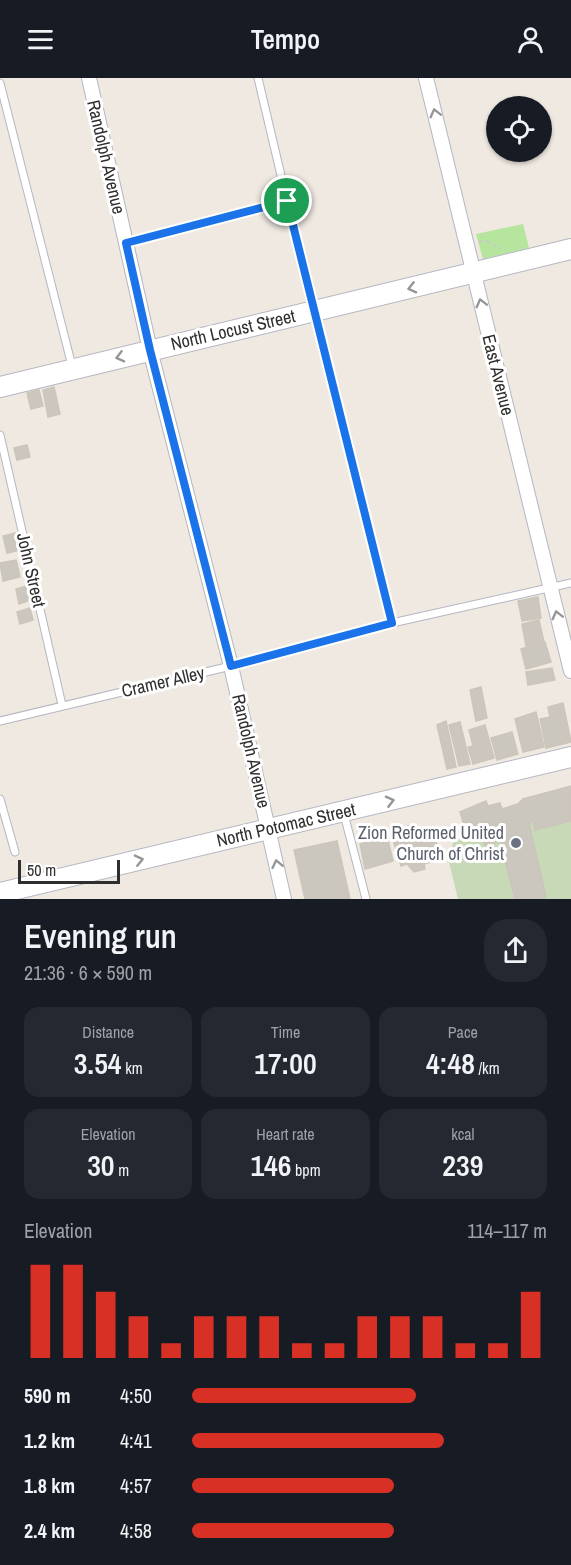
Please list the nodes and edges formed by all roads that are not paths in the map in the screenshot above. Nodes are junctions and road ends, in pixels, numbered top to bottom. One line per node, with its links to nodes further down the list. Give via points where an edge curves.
1 (89, 78): 6 (street, Randolph Avenue)
2 (258, 78): 5 (lane)
3 (426, 78): 8 (street, East Avenue, one-way to 3)
4 (0, 83): 11 (lane)
5 (287, 201): 6 (lane); 9 (lane)
6 (126, 243): 10 (street, Randolph Avenue)
7 (571, 249): 8 (main road, North Locust Street)
8 (474, 273): 9 (main road, North Locust Street, one-way to 9); 15 (street, East Avenue, one-way to 8)
9 (314, 311): 10 (main road, North Locust Street); 16 (lane)
10 (150, 350): 11 (main road, North Locust Street, one-way to 11); 17 (street, Randolph Avenue)
11 (73, 369): 12 (main road, North Locust Street)
12 (0, 387)
13 (0, 435): 19 (lane, John Street)
14 (571, 583): 15 (lane, Cramer Alley)
15 (550, 587): 16 (lane, Cramer Alley); 18 (street, East Avenue, one-way to 15)
16 (392, 623): 17 (lane, Cramer Alley)
17 (231, 666): 19 (lane, Cramer Alley); 24 (street, Randolph Avenue)
18 (571, 671)
19 (62, 705): 20 (lane, Cramer Alley)
20 (0, 721)
21 (571, 757): 23 (main road, North Potomac Street, one-way to 21)
22 (0, 799): 25 (lane)
23 (343, 812): 24 (main road, North Potomac Street); 28 (lane)
24 (269, 830): 26 (main road, North Potomac Street, one-way to 24); 27 (street, Randolph Avenue, one-way to 24)
25 (15, 852)
26 (0, 893)
27 (285, 899)
28 (366, 899)

